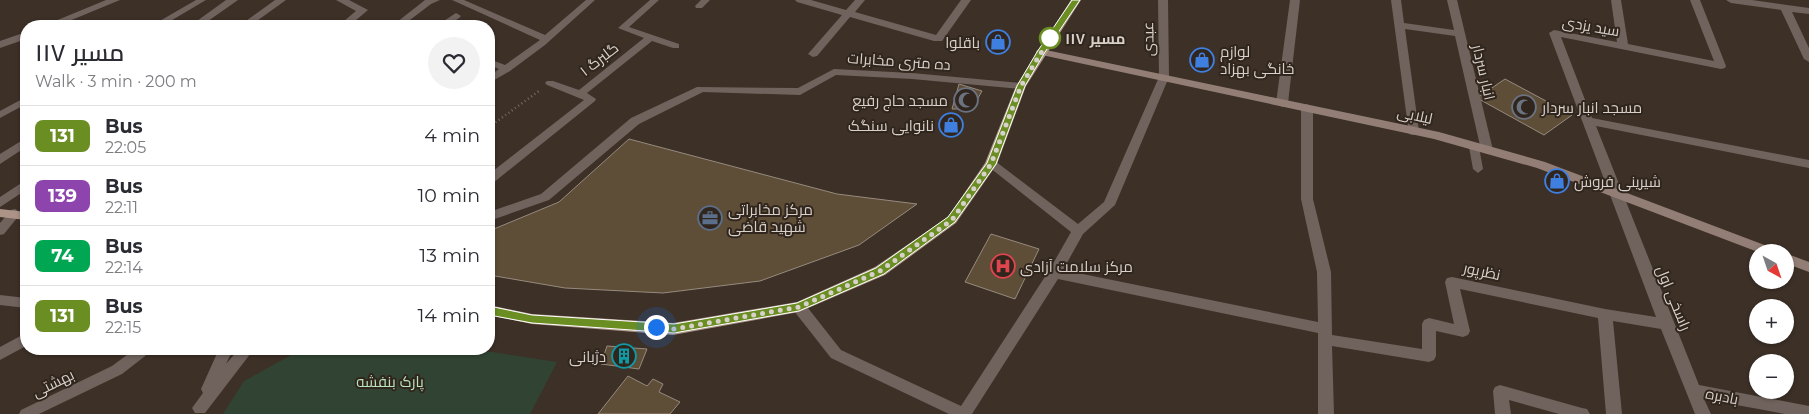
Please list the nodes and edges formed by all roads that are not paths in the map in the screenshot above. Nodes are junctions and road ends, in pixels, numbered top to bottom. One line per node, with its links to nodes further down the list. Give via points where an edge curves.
1 (115, 0): 25 (street)
2 (202, 0): 26 (lane)
3 (233, 0): 27 (street)
4 (281, 0): 28 (street)
5 (341, 0): 29 (street, via 363,10)
6 (436, 0): 30 (lane, via 428,2)
7 (456, 0): 36 (lane)
8 (591, 0): 36 (lane)
9 (654, 0): 35 (lane, via 623,28)
10 (800, 0): 23 (street)
11 (860, 0): 23 (street)
12 (966, 0): 23 (street, via 938,39)
13 (1076, 0): 40 (main road)
14 (1163, 0): 46 (street, عبدی)
15 (1294, 0): 51 (street)
16 (1396, 0): 32 (street)
17 (1452, 0): 33 (street, انبار سردار)
18 (1616, 0): 39 (street)
19 (1695, 0): 39 (street, سید یزدی, via 1721,66)
20 (1731, 0): 21 (street)
21 (1785, 8): 22 (street); 42 (street)
22 (1809, 11)
23 (850, 14): 41 (street)
24 (456, 16): 31 (lane)
25 (63, 20)
26 (167, 20)
27 (204, 20)
28 (253, 20)
29 (350, 20)
30 (404, 20)
31 (450, 20)
32 (1399, 25): 33 (street); 55 (street)
33 (1460, 34): 58 (street, انبار سردار)
34 (20, 37): 37 (street)
35 (650, 38): 38 (lane); 49 (lane, گلبرگ ۱)
36 (546, 39): 44 (lane)
37 (0, 45)
38 (676, 46)
39 (1622, 47): 54 (street, سید یزدی, via 1554,33)
40 (1041, 52): 46 (main road, لیلابی); 48 (main road)
41 (813, 54)
42 (1809, 59)
43 (495, 64): 44 (lane)
44 (507, 69): 45 (lane)
45 (495, 76)
46 (1164, 78): 51 (main road, لیلابی); 71 (street, via 1108,205)
47 (550, 83): 49 (lane, گلبرگ ۱)
48 (1021, 86): 60 (main road); 69 (street, ده متری مخابرات, via 834,72 800,92 701,89 635,121 545,196)
49 (580, 94): 63 (lane, via 591,99)
50 (20, 103): 53 (lane)
51 (1282, 103): 52 (main road, لیلابی)
52 (1308, 108): 55 (main road, لیلابی); 82 (street, via 1307,199 1324,272)
53 (0, 115)
54 (1588, 121): 61 (street); 65 (street, سید یزدی)
55 (1413, 131): 57 (main road, لیلابی)
56 (20, 146): 59 (street)
57 (1474, 146): 58 (main road, لیلابی); 62 (lane)
58 (1487, 150): 65 (main road, لیلابی, via 1541,165)
59 (0, 160)
60 (991, 164): 71 (street); 78 (main road, via 952,220 880,271)
61 (1809, 164)
62 (1478, 169)
63 (495, 175)
64 (20, 188): 66 (street)
65 (1616, 194): 72 (main road, لیلابی); 81 (street, راسخی اول)
66 (0, 203)
67 (0, 213): 68 (main road)
68 (20, 214): 70 (lane)
69 (495, 215)
70 (0, 231)
71 (1078, 231): 75 (street)
72 (1749, 244)
73 (1794, 261): 74 (main road)
74 (1809, 267)
75 (1055, 273): 82 (street); 92 (street)
76 (0, 300): 77 (lane)
77 (20, 302)
78 (799, 307): 79 (main road, via 674,329 532,319); 92 (street, via 836,354)
79 (495, 311)
80 (1605, 314): 81 (street, نظرپور); 82 (street, نظرپور, via 1452,282 1463,331 1429,324 1429,356); 96 (street)
81 (1666, 324): 88 (street, راسخی اول)
82 (1324, 334): 93 (street)
83 (20, 342): 84 (street)
84 (0, 354)
85 (136, 355): 91 (lane, بهشتی, via 117,370)
86 (223, 355): 89 (street)
87 (241, 355): 89 (street)
88 (1695, 391): 90 (street, بادبره); 97 (street, راسخی اول)
89 (198, 411)
90 (1809, 412)
91 (26, 414)
92 (964, 414)
93 (1326, 414)
94 (1503, 414): 95 (street, via 1500,391)
95 (1582, 414)
96 (1614, 414)
97 (1703, 414)

